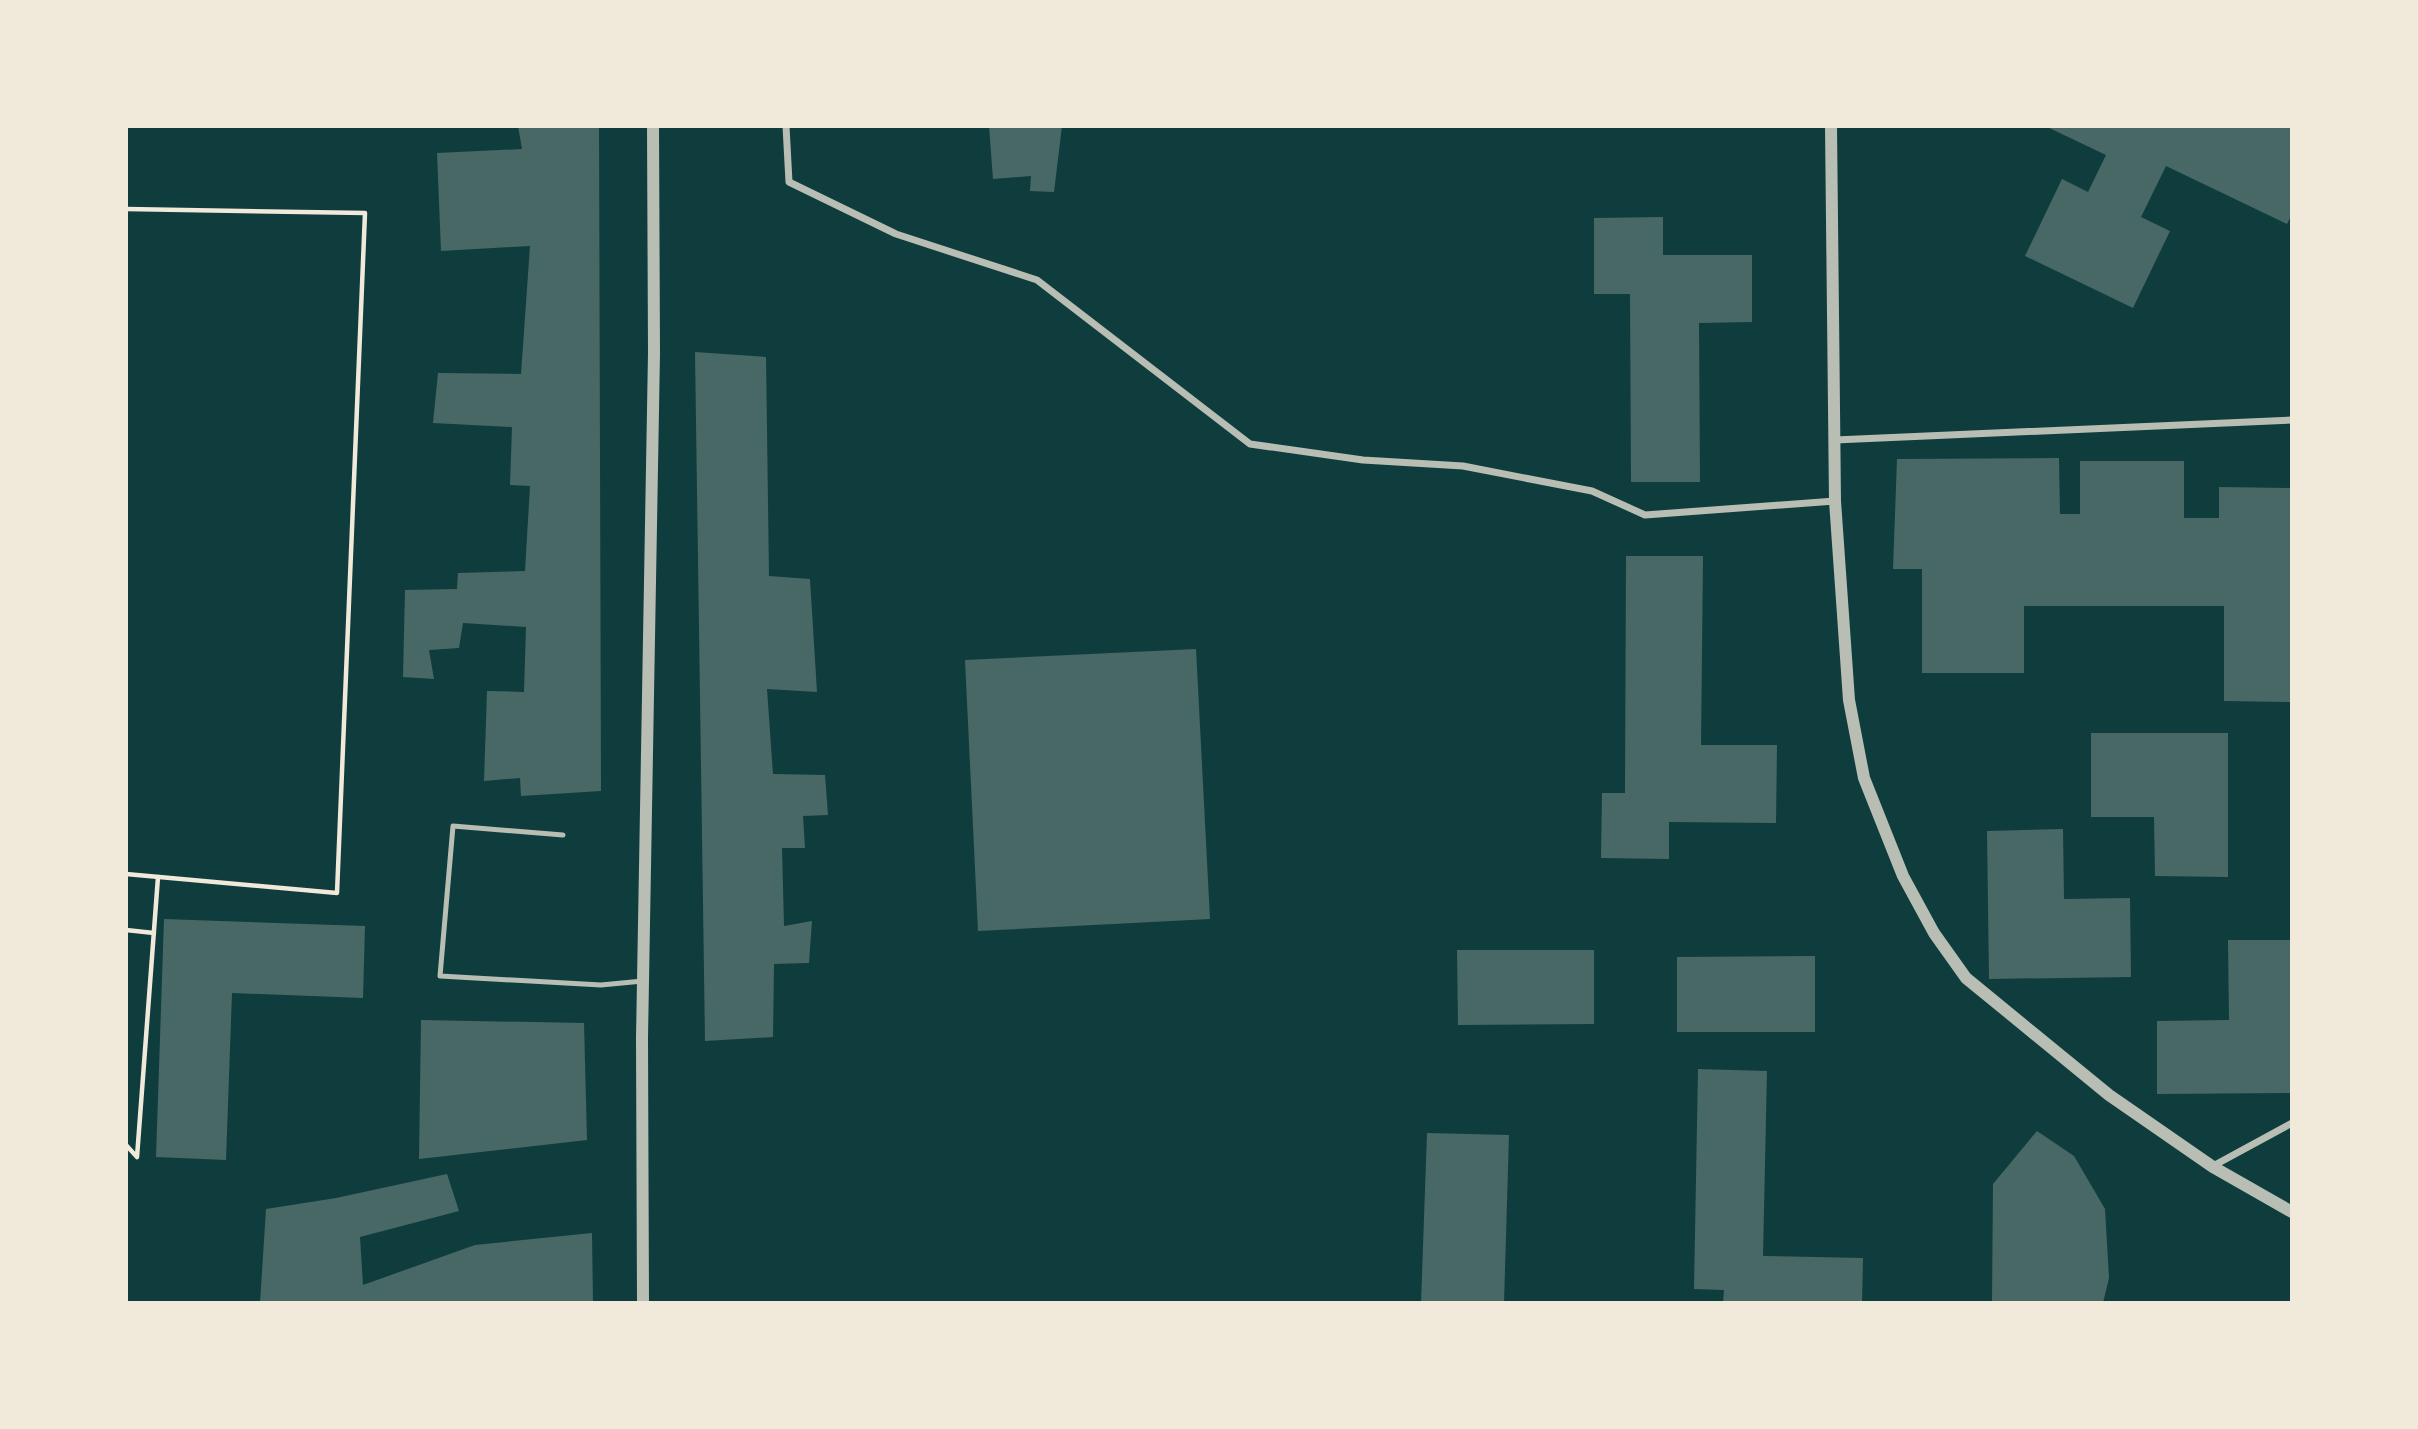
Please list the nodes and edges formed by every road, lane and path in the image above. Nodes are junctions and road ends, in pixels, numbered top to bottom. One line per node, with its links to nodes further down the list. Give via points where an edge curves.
1 (653, 126): 13 (street, via 654,353)
2 (786, 126): 7 (street, via 789,182 896,234 1037,280 1250,444 1363,460 1463,466 1592,491 1645,515)
3 (1831, 126): 6 (street)
4 (126, 209): 10 (path, via 365,213 337,893)
5 (2292, 420): 6 (street)
6 (1835, 440): 7 (street)
7 (1835, 501): 16 (street, via 1849,700 1864,778 1903,876 1934,933 1966,978 2109,1094)
8 (562, 835): 13 (lane, via 453,826 440,976 601,985)
9 (126, 874): 10 (path)
10 (158, 877): 12 (path)
11 (126, 930): 12 (path)
12 (154, 933): 15 (path, via 137,1157)
13 (643, 981): 18 (street)
14 (2292, 1123): 16 (street)
15 (126, 1145)
16 (2213, 1167): 17 (street)
17 (2292, 1212)
18 (643, 1303)

